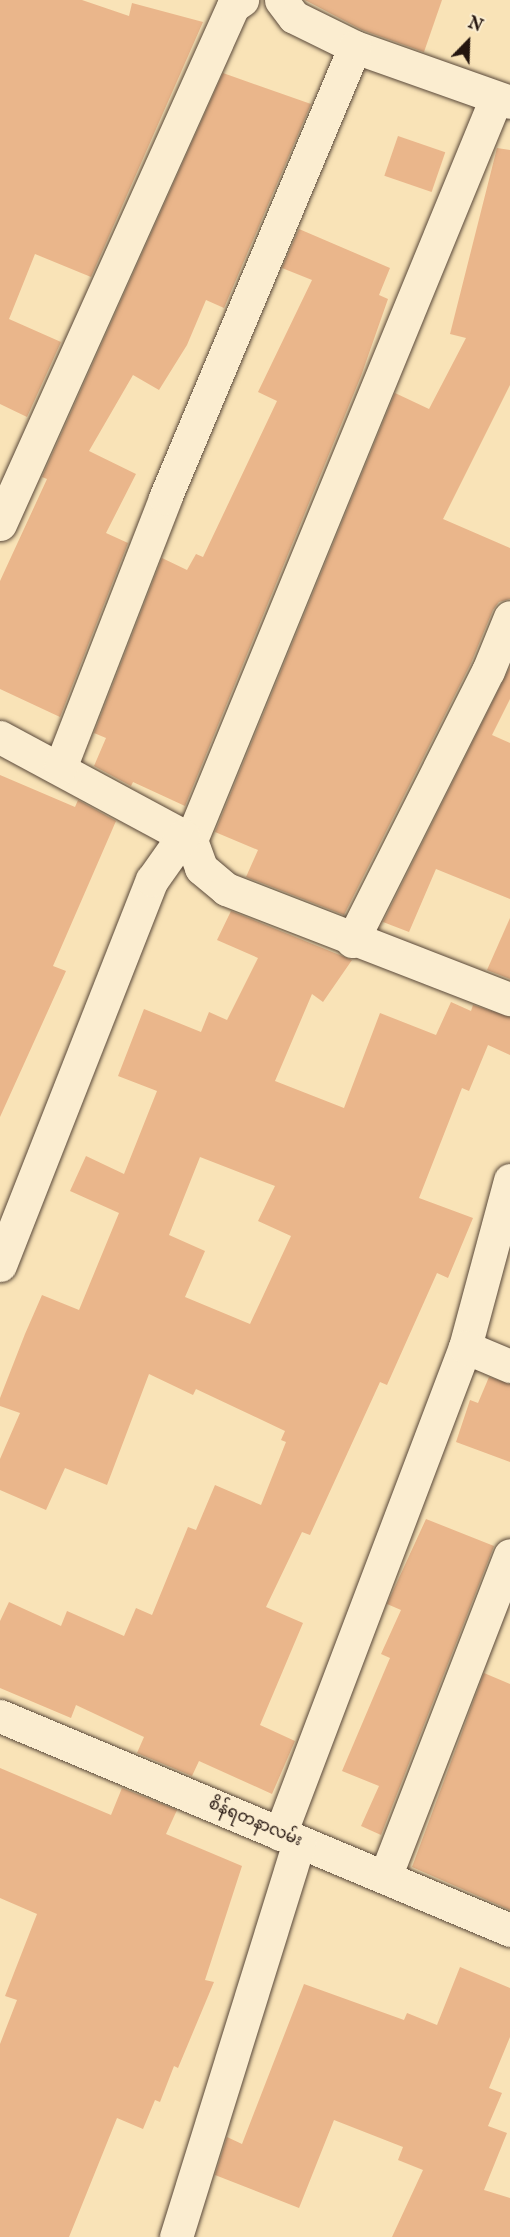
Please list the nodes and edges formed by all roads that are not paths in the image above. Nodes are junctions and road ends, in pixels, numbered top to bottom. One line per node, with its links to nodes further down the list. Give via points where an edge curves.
1 (242, 0): 5 (street, via 233,6)
2 (281, 0): 3 (street, via 294,17)
3 (355, 47): 4 (street); 8 (street, via 165,498)
4 (503, 100): 9 (street)
5 (0, 524)
6 (510, 617): 10 (street, via 488,671)
7 (0, 737): 8 (street)
8 (60, 768): 9 (street)
9 (187, 838): 10 (street, via 201,868 225,889 270,904); 13 (street, via 152,880)
10 (352, 941): 11 (street)
11 (510, 999)
12 (510, 1180): 14 (street)
13 (0, 1265)
14 (465, 1347): 15 (street); 18 (street)
15 (510, 1366)
16 (510, 1555): 19 (street)
17 (0, 1716): 18 (street, စိန်ရတနာလမ်း)
18 (290, 1838): 19 (street, စိန်ရတနာလမ်း); 21 (street)
19 (385, 1877): 20 (street, စိန်ရတနာလမ်း)
20 (510, 1930)
21 (176, 2237)

